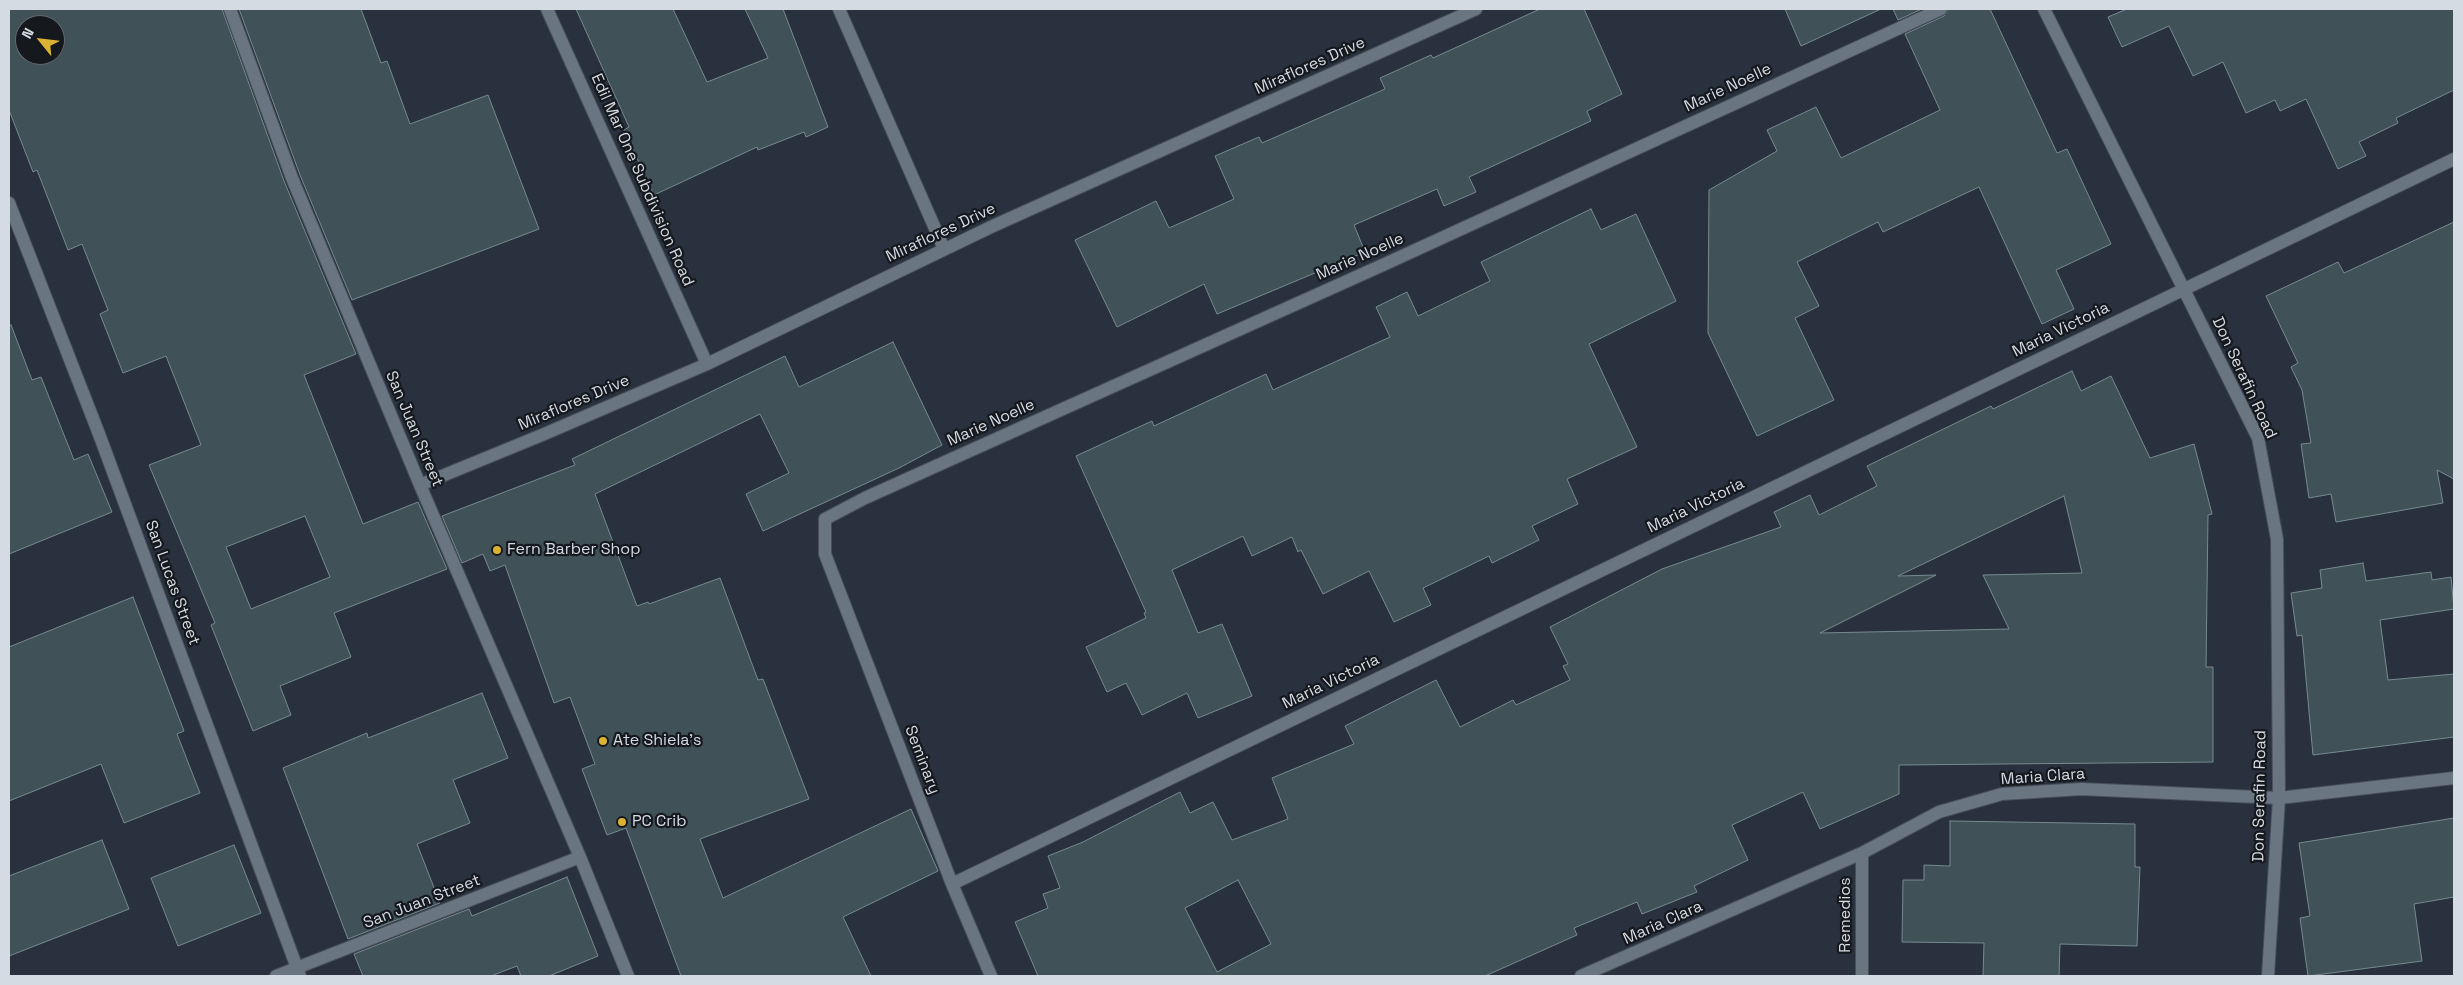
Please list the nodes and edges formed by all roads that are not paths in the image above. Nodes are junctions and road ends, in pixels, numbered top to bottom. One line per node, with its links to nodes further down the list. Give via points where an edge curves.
1 (230, 9): 12 (street, San Juan Street, via 292,178)
2 (548, 9): 11 (street, Edil Mar One Subdivision Road)
3 (839, 9): 9 (street)
4 (1476, 9): 9 (street, Miraflores Drive)
5 (1941, 9): 13 (street, Marie Noelle, via 865,498 825,519)
6 (2044, 9): 10 (street, Don Serafin Road)
7 (2454, 159): 10 (street, Maria Victoria)
8 (9, 203): 19 (street, San Lucas Street, via 99,434)
9 (944, 249): 11 (street, Miraflores Drive)
10 (2184, 289): 15 (street, Don Serafin Road, via 2258,438 2277,539); 18 (street, Maria Victoria)
11 (707, 364): 12 (street, Miraflores Drive)
12 (420, 485): 17 (street, San Juan Street)
13 (825, 554): 18 (street, Seminary)
14 (2454, 778): 15 (street, Maria Clara)
15 (2279, 798): 16 (street, Maria Clara, via 2081,789 2002,794 1939,812); 25 (street, Don Serafin Road)
16 (1862, 853): 23 (street, Maria Clara); 24 (street, Remedios)
17 (580, 857): 19 (street, San Juan Street); 21 (street, San Juan Street)
18 (952, 884): 22 (street, Seminary)
19 (298, 972): 20 (street, San Juan Street)
20 (276, 976)
21 (628, 976)
22 (991, 976)
23 (1581, 976)
24 (1862, 976)
25 (2268, 976)

